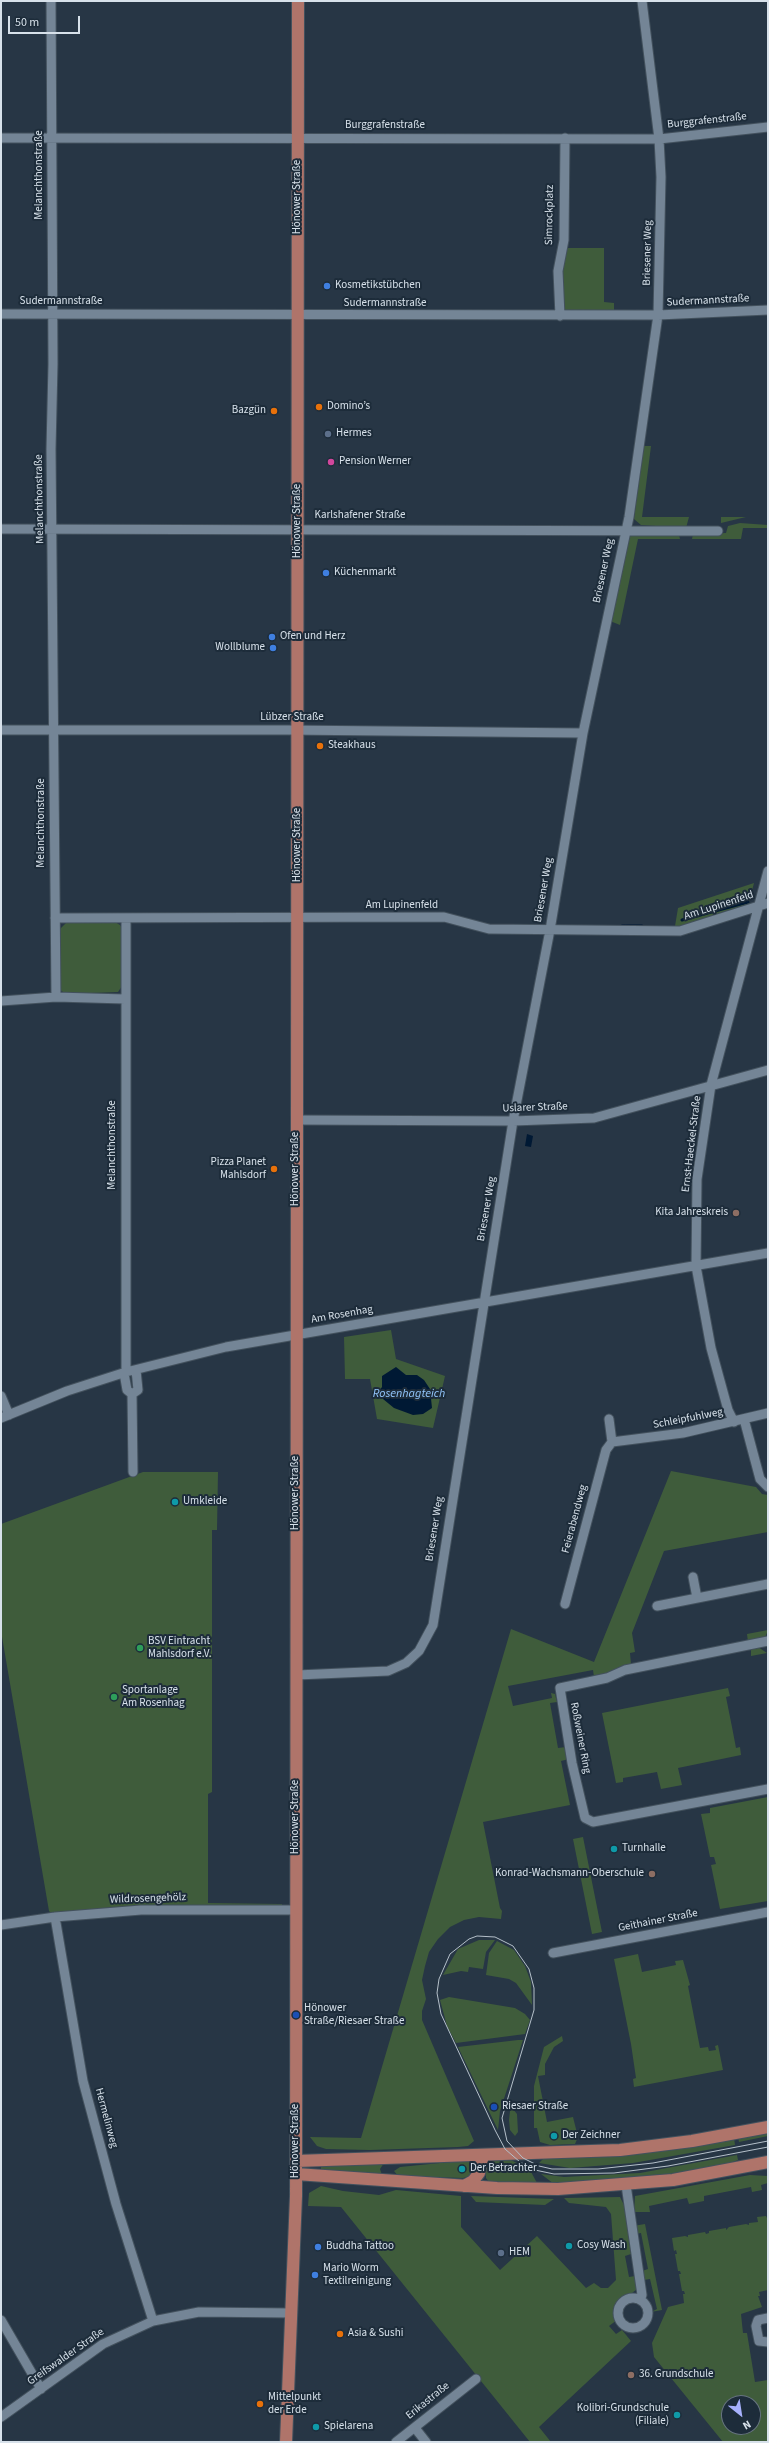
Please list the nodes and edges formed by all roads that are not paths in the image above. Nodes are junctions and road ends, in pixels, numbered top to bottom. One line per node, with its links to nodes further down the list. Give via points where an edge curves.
1 (51, 1): 6 (street, Melanchthonstraße)
2 (298, 1): 7 (main road, Hönower Straße)
3 (642, 1): 9 (street, Briesener Weg)
4 (768, 127): 9 (street, Burggrafenstraße)
5 (1, 138): 6 (street, Burggrafenstraße)
6 (53, 138): 7 (street, Burggrafenstraße); 12 (street, Melanchthonstraße)
7 (298, 138): 8 (street, Burggrafenstraße); 13 (main road, Hönower Straße)
8 (565, 138): 9 (street, Burggrafenstraße); 15 (street, Simrockplatz, via 564,240 558,271)
9 (659, 138): 14 (street, Briesener Weg, via 661,177)
10 (768, 310): 14 (street, Sudermannstraße)
11 (1, 314): 12 (street, Sudermannstraße)
12 (53, 314): 13 (street, Sudermannstraße); 19 (street, Melanchthonstraße)
13 (298, 315): 15 (street, Sudermannstraße); 16 (main road, Hönower Straße)
14 (658, 315): 15 (street, Sudermannstraße); 18 (street, Briesener Weg, via 629,517)
15 (560, 316)
16 (298, 528): 18 (street, Karlshafener Straße); 19 (street, Karlshafener Straße); 22 (main road, Hönower Straße)
17 (1, 529): 19 (street, Karlshafener Straße)
18 (625, 529): 20 (street, Karlshafener Straße); 24 (street, Briesener Weg)
19 (52, 530): 23 (street, Melanchthonstraße)
20 (718, 531)
21 (1, 730): 23 (street, Lübzer Straße)
22 (298, 730): 23 (street, Lübzer Straße); 24 (street, Lübzer Straße); 28 (main road, Hönower Straße)
23 (54, 731): 29 (street, Melanchthonstraße)
24 (583, 733): 31 (street, Briesener Weg)
25 (768, 871): 27 (street, Ernst-Haeckel-Straße)
26 (768, 903): 27 (street, Am Lupinenfeld)
27 (758, 906): 31 (street, Am Lupinenfeld, via 680,931); 36 (street, Ernst-Haeckel-Straße)
28 (298, 917): 30 (street, Am Lupinenfeld); 31 (street, Am Lupinenfeld, via 444,918 489,929); 37 (main road, Hönower Straße)
29 (55, 918): 30 (street, Am Lupinenfeld); 32 (street, Melanchthonstraße)
30 (126, 918): 33 (street, Melanchthonstraße)
31 (550, 930): 38 (street, Briesener Weg)
32 (56, 997): 33 (street); 34 (street)
33 (125, 999): 44 (street, Melanchthonstraße)
34 (1, 1001)
35 (768, 1070): 36 (street, Uslarer Straße)
36 (711, 1085): 38 (street, Uslarer Straße, via 594,1118); 40 (street, Ernst-Haeckel-Straße, via 697,1179)
37 (296, 1120): 38 (street, Uslarer Straße); 42 (main road, Hönower Straße)
38 (514, 1121): 41 (street, Briesener Weg)
39 (768, 1253): 40 (street, Am Rosenhag)
40 (696, 1266): 41 (street, Am Rosenhag); 51 (street, Ernst-Haeckel-Straße, via 711,1348 728,1410)
41 (483, 1303): 42 (street, Am Rosenhag); 61 (street, Briesener Weg, via 433,1625 425,1644 412,1658 388,1671)
42 (296, 1335): 43 (street, Am Rosenhag, via 226,1347); 61 (main road, Hönower Straße)
43 (136, 1370): 44 (street, Am Rosenhag); 45 (street, Melanchthonstraße, via 138,1390)
44 (125, 1373): 45 (street, Melanchthonstraße, via 127,1390); 48 (street, Am Rosenhag, via 66,1392)
45 (132, 1394): 53 (street, Melanchthonstraße)
46 (1, 1396): 48 (street)
47 (768, 1413): 50 (street, Schleipfuhlweg)
48 (5, 1416)
49 (610, 1418): 52 (street)
50 (744, 1419): 51 (street, Schleipfuhlweg); 54 (street, via 760,1479)
51 (734, 1422): 52 (street, Schleipfuhlweg, via 683,1433)
52 (612, 1442): 58 (street, Feierabendweg, via 606,1450)
53 (133, 1472)
54 (768, 1487)
55 (693, 1577): 57 (street)
56 (768, 1584): 57 (street)
57 (697, 1598): 59 (street)
58 (565, 1604)
59 (657, 1606)
60 (768, 1641): 62 (street, Roßweiner Ring, via 628,1670 607,1678 560,1688 571,1755 584,1811 586,1818 593,1822)
61 (297, 1675): 63 (main road, Hönower Straße)
62 (768, 1788)
63 (296, 1910): 65 (street, Wildrosengehölz, via 140,1910); 71 (main road, Hönower Straße)
64 (768, 1912): 67 (street, Geithainer Straße)
65 (55, 1917): 66 (street, Wildrosengehölz); 81 (street, Hermelinweg, via 83,2081 116,2204)
66 (1, 1925)
67 (553, 1953)
68 (768, 2127): 69 (main road, via 692,2142 620,2150)
69 (483, 2156): 70 (main road); 76 (main road, via 479,2173)
70 (395, 2159): 71 (main road); 74 (main road, via 387,2166 386,2173)
71 (296, 2161): 73 (main road, Hönower Straße)
72 (768, 2162): 75 (main road, via 673,2180)
73 (296, 2174): 74 (main road); 78 (main road, Hönower Straße)
74 (394, 2181): 76 (main road)
75 (626, 2185): 76 (main road, via 558,2189); 77 (street, via 642,2295)
76 (464, 2186)
77 (640, 2300)
78 (291, 2313): 81 (street, Greifswalder Straße, via 199,2312); 87 (main road, Hönower Straße)
79 (768, 2318): 82 (street, via 758,2320 756,2326 759,2340)
80 (1, 2320): 84 (street)
81 (153, 2321): 84 (street, Greifswalder Straße, via 103,2344)
82 (768, 2342)
83 (476, 2378): 86 (street, Erikastraße)
84 (41, 2389): 85 (street, Greifswalder Straße)
85 (1, 2417)
86 (415, 2428): 88 (street, Erikastraße); 89 (street)
87 (286, 2442)
88 (396, 2442)
89 (426, 2442)

